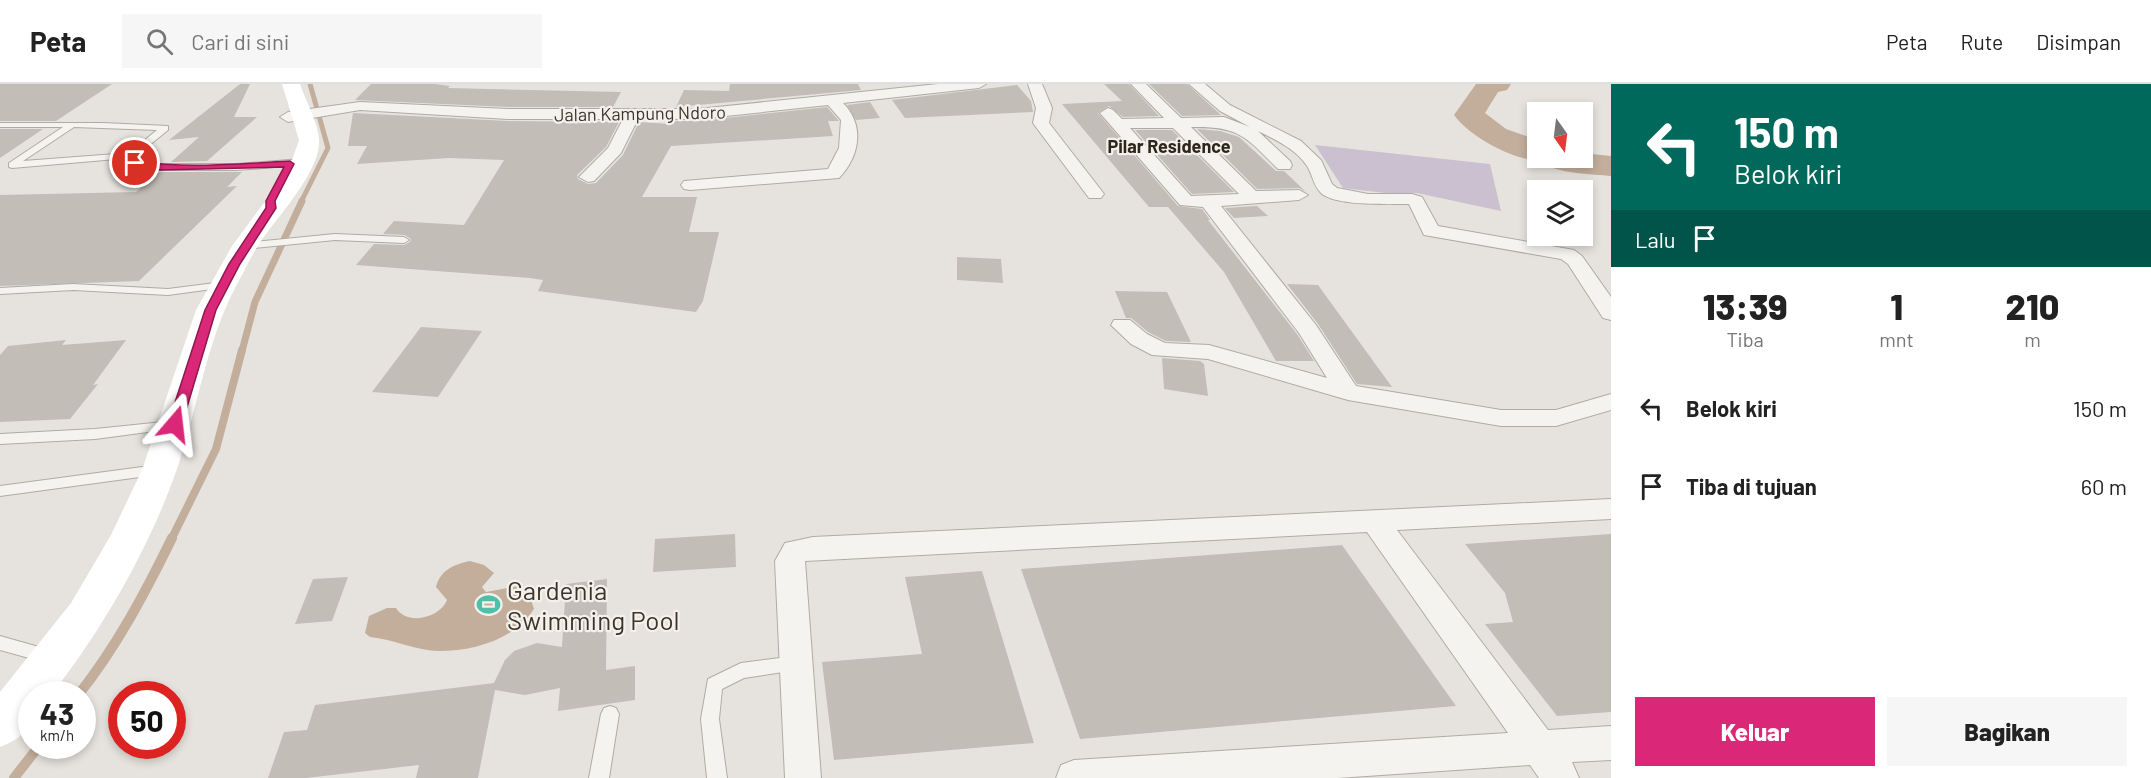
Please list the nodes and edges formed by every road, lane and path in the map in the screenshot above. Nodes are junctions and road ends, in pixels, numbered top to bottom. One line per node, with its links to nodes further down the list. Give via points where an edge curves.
1 (280, 84): 9 (main road, via 279,91)
2 (291, 84): 9 (main road)
3 (979, 84): 7 (street, Jalan Kampung Ndoro)
4 (1035, 84): 21 (street, via 1044,108 1041,123)
5 (1138, 84): 11 (street)
6 (1196, 84): 29 (street, via 1225,108 1298,147 1315,164 1324,186 1331,192 1368,199 1412,199 1431,231 1568,254)
7 (956, 85): 8 (street, Jalan Kampung Ndoro)
8 (833, 101): 10 (street, Jalan Kampung Ndoro, via 708,114); 20 (street, via 849,119 850,137 839,170 833,174)
9 (298, 115): 10 (street, Jalan Kampung Ndoro, via 377,106 508,114); 15 (main road, via 309,140)
10 (632, 115): 19 (street, via 615,150)
11 (1179, 122): 17 (street, via 1235,125 1251,133); 23 (street); 24 (street, via 1112,118 1186,201)
12 (0, 125): 13 (lane)
13 (72, 125): 14 (lane, via 165,128); 16 (lane)
14 (131, 155): 15 (lane, via 135,163 160,167); 16 (lane)
15 (296, 163): 26 (main road, via 282,200 271,208)
16 (12, 165): 18 (lane)
17 (1284, 165)
18 (0, 172)
19 (588, 177)
20 (690, 185)
21 (1095, 194)
22 (1299, 195): 23 (street)
23 (1250, 197): 24 (street)
24 (1208, 202): 31 (street, via 1308,330)
25 (404, 240): 26 (lane, via 304,239)
26 (254, 245): 27 (main road)
27 (223, 285): 28 (lane, via 168,292 73,287); 33 (main road, via 210,310)
28 (0, 291)
29 (1611, 313)
30 (1122, 326): 31 (street, via 1160,350 1218,354)
31 (1348, 392): 32 (street, via 1501,418 1535,420)
32 (1611, 402)
33 (175, 424): 34 (lane, via 95,434); 35 (main road)
34 (0, 439)
35 (159, 470): 36 (lane); 40 (main road, via 128,539 85,615)
36 (0, 491)
37 (1611, 509): 38 (street)
38 (1375, 520): 41 (street, via 795,551 790,561); 45 (street)
39 (0, 643): 40 (lane)
40 (55, 658): 43 (main road)
41 (796, 664): 47 (lane, via 741,671 714,685 710,720); 48 (street)
42 (610, 714): 46 (lane)
43 (0, 726)
44 (1611, 743): 45 (street)
45 (1540, 749): 49 (street); 50 (street)
46 (599, 778)
47 (717, 778)
48 (803, 778)
49 (1074, 778)
50 (1561, 778)

